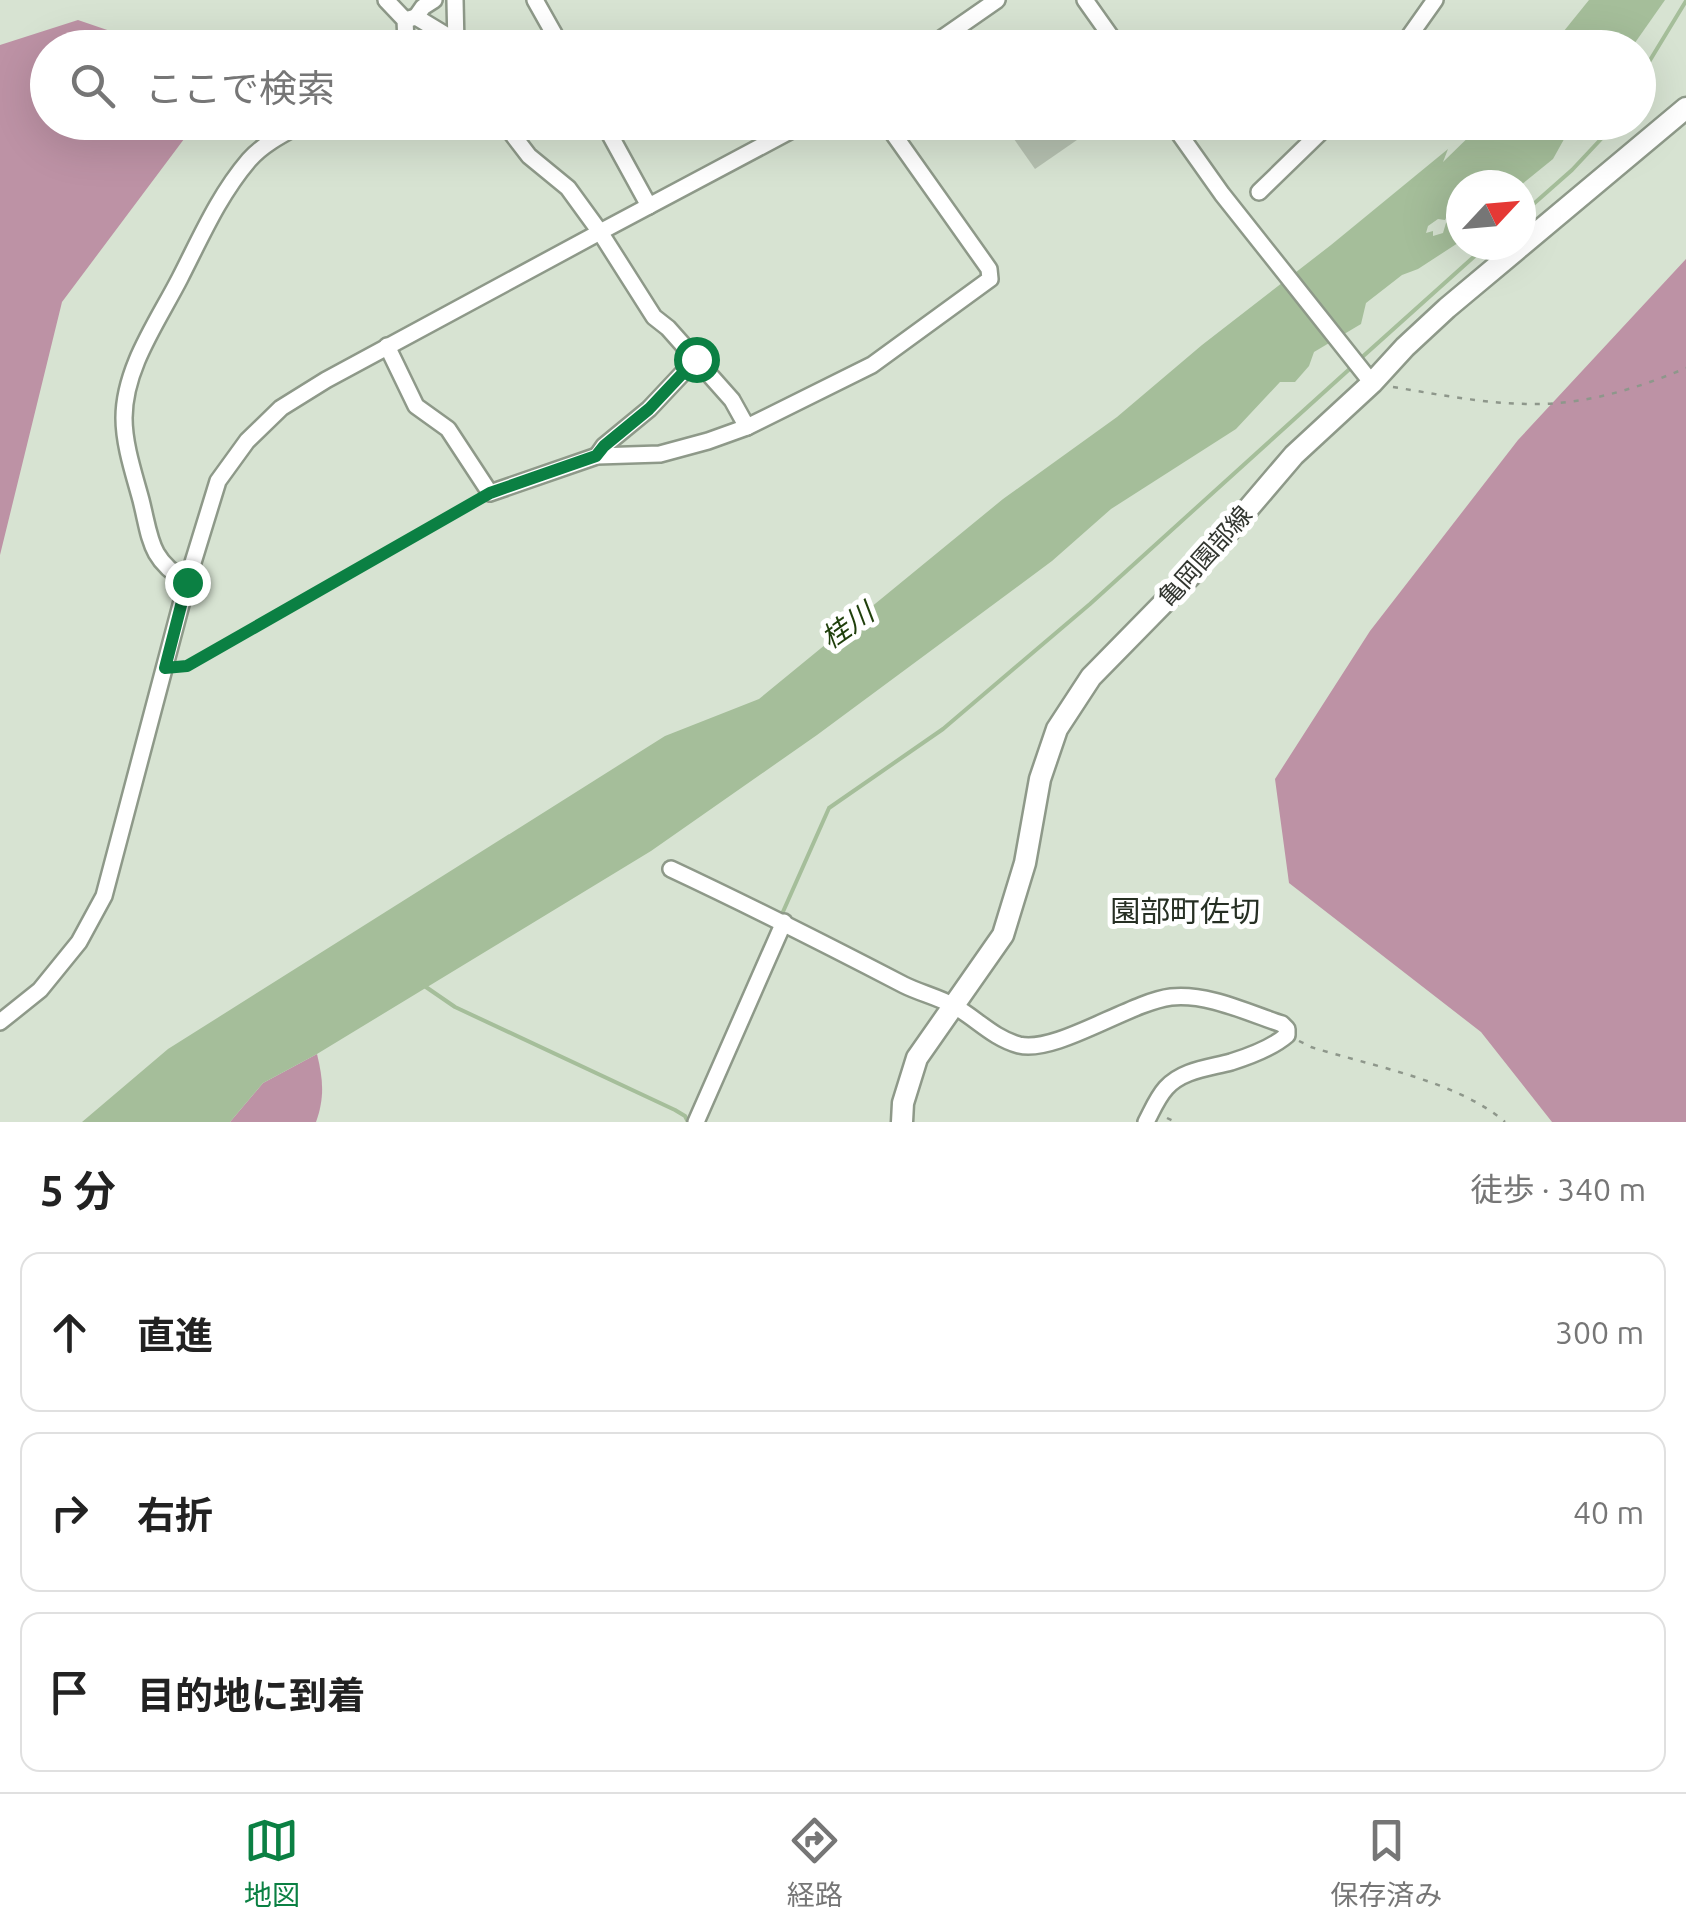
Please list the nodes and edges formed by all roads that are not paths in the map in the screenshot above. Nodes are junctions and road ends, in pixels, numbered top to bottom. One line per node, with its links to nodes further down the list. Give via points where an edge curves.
1 (386, 0): 8 (street)
2 (434, 0): 8 (street)
3 (455, 0): 11 (street)
4 (535, 0): 12 (street)
5 (997, 0): 13 (street)
6 (1086, 0): 14 (street)
7 (1435, 0): 15 (street)
8 (410, 18): 9 (street); 10 (street)
9 (408, 30)
10 (433, 30)
11 (455, 30)
12 (552, 30)
13 (954, 30)
14 (1107, 30)
15 (1414, 30)
16 (1686, 108): 17 (main road, 亀岡園部線)
17 (1656, 133)
18 (273, 140): 34 (street, via 226,189 128,390 128,448 154,552)
19 (517, 140): 28 (street, via 568,188)
20 (613, 140): 27 (street)
21 (772, 140): 27 (street)
22 (899, 140): 32 (street, via 989,269 990,280 872,365)
23 (1184, 140): 31 (street)
24 (1313, 140): 26 (street)
25 (1648, 140): 31 (main road, 亀岡園部線)
26 (1259, 192)
27 (649, 206): 28 (street)
28 (600, 232): 29 (street); 30 (street, via 654,317)
29 (386, 346): 33 (street, via 416,406 448,429 490,493); 34 (street, via 281,408 247,441 218,481)
30 (696, 359): 32 (street); 33 (street)
31 (1370, 380): 37 (main road, 亀岡園部線, via 1091,677 1056,728 1003,935)
32 (747, 427): 33 (street, via 660,454)
33 (596, 456)
34 (187, 582): 38 (street, via 104,896 79,942 40,990)
35 (671, 869): 36 (street)
36 (784, 922): 37 (street); 39 (street)
37 (954, 1006): 40 (main road, 亀岡園部線, via 916,1058); 41 (street, via 1021,1046 1056,1040 1172,997 1200,998 1287,1029 1278,1043 1176,1080)
38 (0, 1022)
39 (696, 1122)
40 (902, 1122)
41 (1146, 1122)

